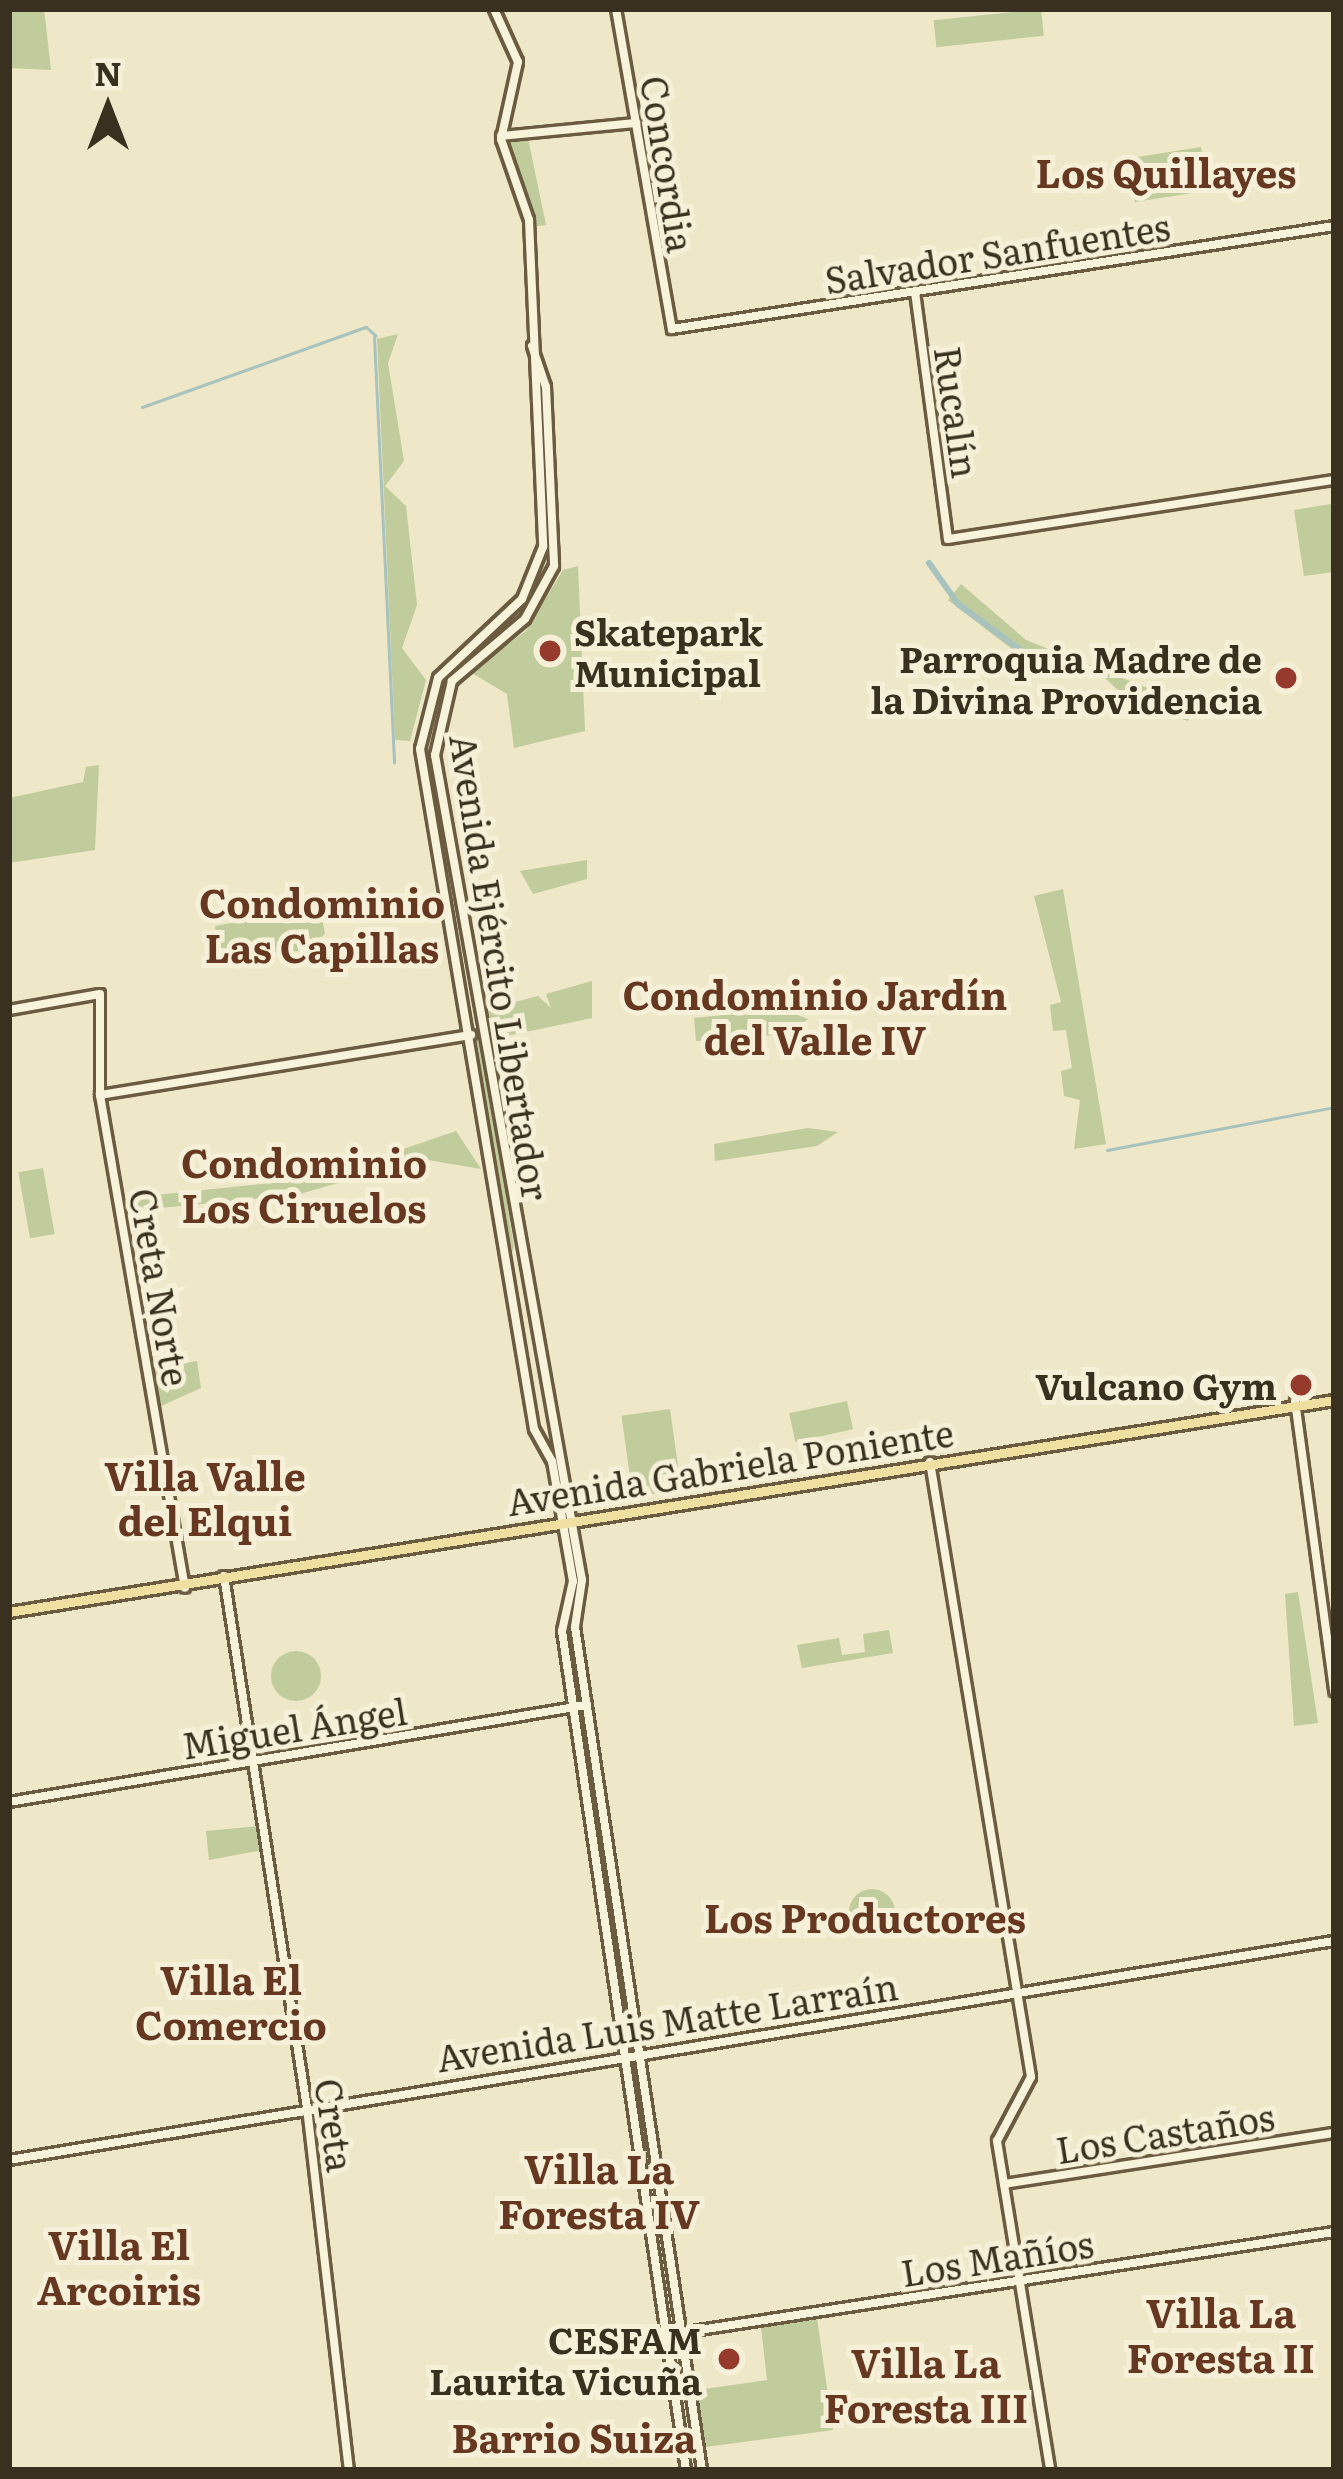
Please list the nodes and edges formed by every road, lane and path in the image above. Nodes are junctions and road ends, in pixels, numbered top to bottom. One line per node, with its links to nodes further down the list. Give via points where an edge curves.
1 (494, 9): 4 (street, via 511,27 518,74)
2 (616, 9): 3 (street, Concordia)
3 (636, 123): 4 (street); 7 (street, Concordia)
4 (501, 136): 8 (street, via 528,216)
5 (1334, 226): 6 (street, Salvador Sanfuentes)
6 (915, 292): 7 (street, Salvador Sanfuentes); 11 (street, Rucalín, via 948,539)
7 (670, 328)
8 (529, 339): 9 (street, Avenida Ejército Libertador); 10 (street, Avenida Ejército Libertador)
9 (551, 444): 10 (street); 12 (street, Avenida Ejército Libertador)
10 (538, 445): 13 (street, Avenida Ejército Libertador)
11 (1334, 480)
12 (556, 502): 13 (street); 14 (street, Avenida Ejército Libertador, via 544,591 452,681)
13 (542, 503): 15 (street, Avenida Ejército Libertador, via 534,579 438,678)
14 (434, 748): 15 (street); 18 (street, Avenida Ejército Libertador)
15 (420, 749): 17 (street, Avenida Ejército Libertador)
16 (9, 1010): 21 (street, Creta Norte, via 100,994)
17 (467, 1022): 18 (street); 19 (street); 20 (street, Avenida Ejército Libertador)
18 (481, 1025): 20 (street); 23 (street, Avenida Ejército Libertador)
19 (455, 1032): 20 (street); 21 (street)
20 (469, 1034): 22 (street, Avenida Ejército Libertador)
21 (100, 1095): 31 (street, Creta Norte)
22 (511, 1288): 23 (street); 25 (street, Avenida Ejército Libertador)
23 (525, 1299): 24 (street, Avenida Ejército Libertador)
24 (535, 1348): 25 (street); 29 (street, Avenida Ejército Libertador)
25 (522, 1349): 29 (street, Avenida Ejército Libertador)
26 (1334, 1398): 27 (main road, Avenida Gabriela Poniente)
27 (1295, 1404): 28 (main road, Avenida Gabriela Poniente); 35 (street)
28 (930, 1464): 29 (main road, Avenida Gabriela Poniente); 41 (street)
29 (567, 1523): 30 (main road, Avenida Gabriela Poniente); 33 (street, Avenida Ejército Libertador); 34 (street, Avenida Ejército Libertador)
30 (224, 1578): 31 (main road, Avenida Gabriela Poniente); 38 (street, Creta)
31 (184, 1585): 32 (main road, Avenida Gabriela Poniente)
32 (9, 1612)
33 (580, 1663): 34 (street); 36 (street, Avenida Ejército Libertador)
34 (568, 1665): 37 (street, Avenida Ejército Libertador)
35 (1334, 1691)
36 (587, 1705): 37 (street, Miguel Ángel); 42 (street, Avenida Ejército Libertador)
37 (574, 1707): 38 (street, Miguel Ángel); 43 (street, Avenida Ejército Libertador)
38 (253, 1761): 39 (street, Miguel Ángel); 44 (street, Creta)
39 (9, 1802)
40 (1334, 1941): 41 (street, Avenida Luis Matte Larraín)
41 (1017, 1991): 42 (street, Avenida Luis Matte Larraín); 47 (street, via 1031,2079 998,2136)
42 (638, 2053): 43 (street, Avenida Luis Matte Larraín); 50 (street, Avenida Ejército Libertador)
43 (625, 2055): 44 (street, Avenida Luis Matte Larraín); 51 (street, Avenida Ejército Libertador)
44 (307, 2108): 46 (street, Avenida Luis Matte Larraín); 52 (street, Creta)
45 (1334, 2133): 47 (street, Los Castaños)
46 (9, 2160)
47 (1004, 2184): 49 (street)
48 (1334, 2232): 49 (street, Los Mañíos)
49 (1019, 2281): 50 (street, Los Mañíos); 55 (street)
50 (679, 2334): 51 (street, Los Mañíos); 54 (street, Avenida Ejército Libertador)
51 (667, 2336): 53 (street, Avenida Ejército Libertador)
52 (349, 2470)
53 (686, 2470)
54 (702, 2470)
55 (1048, 2470)

